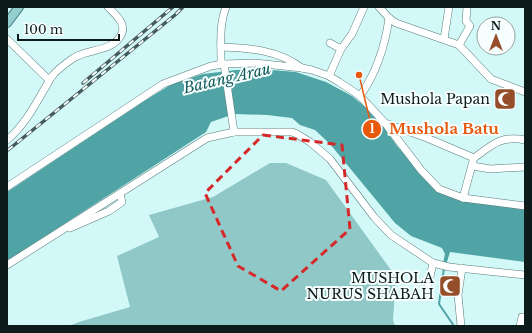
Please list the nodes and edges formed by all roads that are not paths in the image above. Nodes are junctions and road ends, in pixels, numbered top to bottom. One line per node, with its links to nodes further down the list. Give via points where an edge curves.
1 (19, 7): 9 (main road)
2 (108, 7): 19 (street, via 122,24 121,35 104,49 74,58)
3 (226, 7): 14 (street, via 221,30)
4 (364, 7): 15 (street, via 352,34)
5 (379, 7): 8 (street)
6 (449, 7): 10 (street)
7 (467, 7): 13 (street, via 466,20 470,26)
8 (389, 18): 10 (street, via 396,23); 21 (street, via 379,61)
9 (7, 23)
10 (444, 38): 13 (street)
11 (7, 39): 19 (street)
12 (330, 43): 15 (street)
13 (459, 45): 20 (street, via 491,79)
14 (221, 47): 16 (street); 17 (street, via 250,48 268,52 288,58)
15 (341, 49): 18 (street)
16 (223, 66): 17 (street, via 255,63); 23 (street); 29 (street, via 192,73 163,84)
17 (302, 68): 18 (street)
18 (329, 76): 21 (street)
19 (49, 80): 24 (street, via 24,123)
20 (525, 92)
21 (360, 96): 22 (street)
22 (385, 123): 26 (street); 30 (street, via 439,189)
23 (233, 131): 32 (street, via 292,132 310,142 330,159 374,218 391,235); 33 (street, via 198,143)
24 (7, 140)
25 (525, 140): 26 (street, via 501,140)
26 (474, 158): 27 (street)
27 (473, 166): 28 (street); 30 (street)
28 (525, 167)
29 (7, 187)
30 (463, 198): 31 (street)
31 (525, 206)
32 (436, 263): 34 (street); 36 (street)
33 (7, 265)
34 (462, 268): 35 (street); 38 (street, via 458,295)
35 (525, 275)
36 (427, 290)
37 (522, 317): 39 (street)
38 (461, 326)
39 (520, 326)

